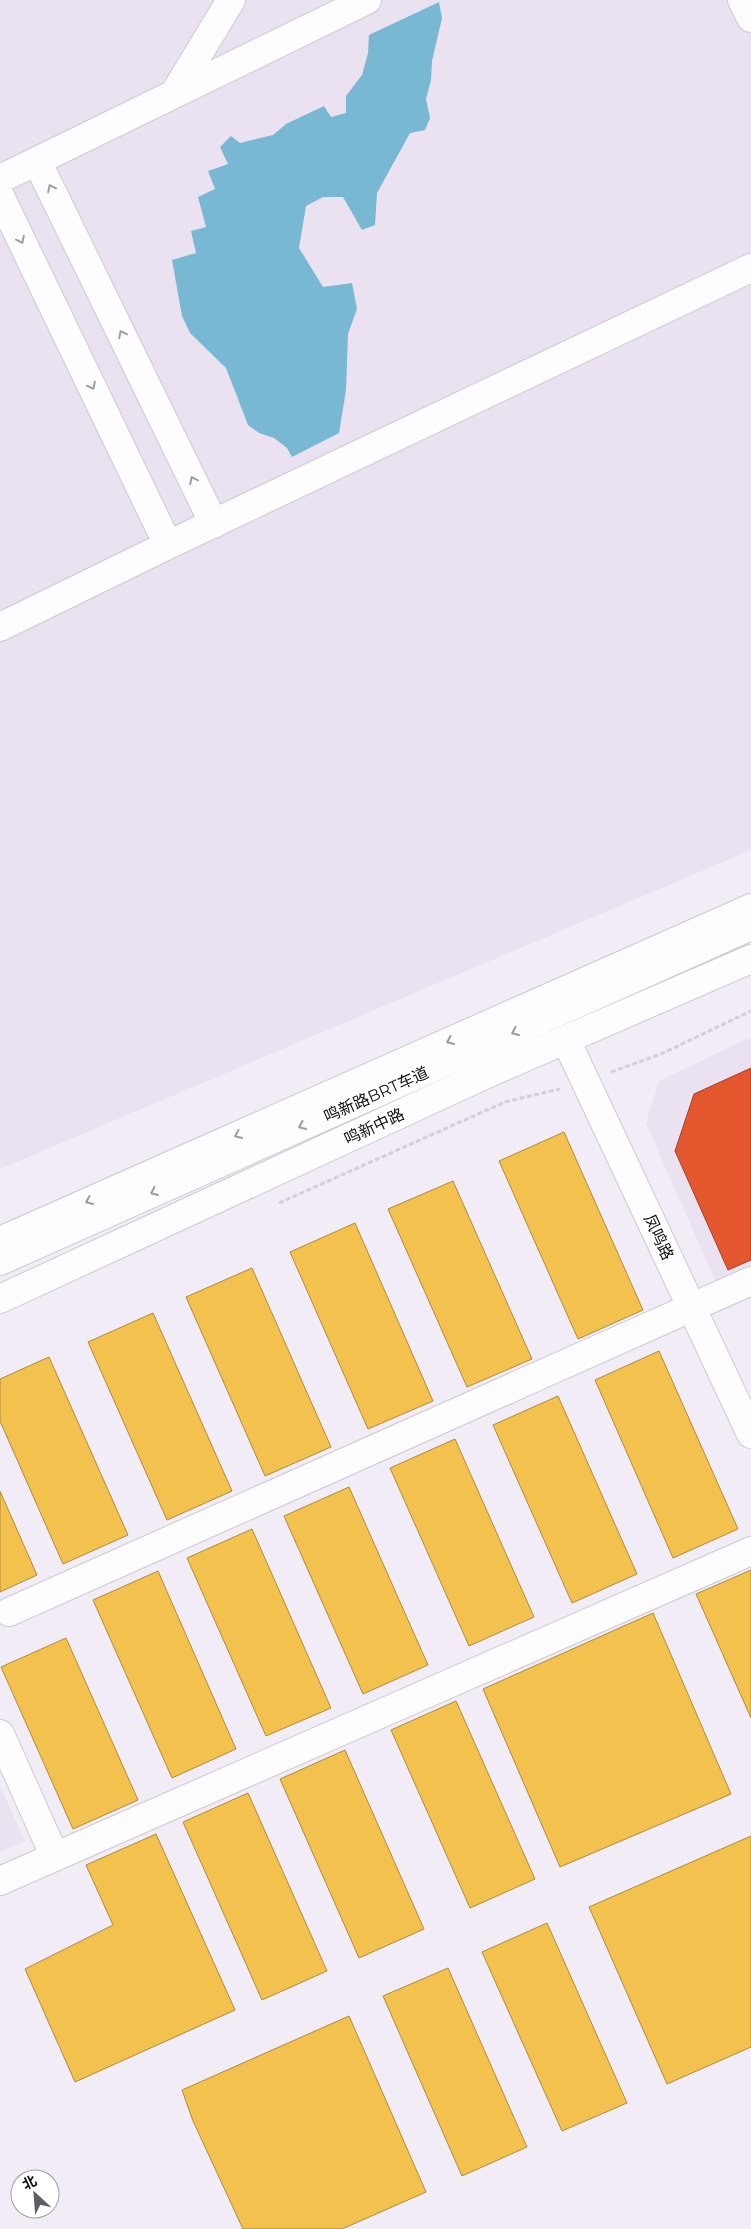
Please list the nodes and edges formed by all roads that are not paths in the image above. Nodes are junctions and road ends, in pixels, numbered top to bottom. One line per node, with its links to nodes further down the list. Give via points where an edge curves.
1 (231, 0): 5 (main road)
2 (367, 0): 5 (main road)
3 (742, 0): 4 (main road)
4 (751, 18)
5 (174, 94): 6 (main road)
6 (37, 161): 7 (main road); 10 (main road, one-way to 6)
7 (0, 179)
8 (0, 196): 11 (main road, one-way to 11)
9 (751, 268): 10 (main road)
10 (214, 524): 11 (main road)
11 (168, 544): 12 (main road)
12 (0, 627)
13 (751, 908): 18 (main road, one-way to 18)
14 (751, 926): 19 (main road, 鸣新路BRT车道, one-way to 19)
15 (751, 946): 20 (main road, 鸣新路BRT车道)
16 (751, 958): 17 (main road, 鸣新中路)
17 (566, 1040): 22 (main road, 鸣新中路); 23 (main road, 凤鸣路)
18 (0, 1241)
19 (0, 1261)
20 (0, 1281)
21 (751, 1281): 23 (main road)
22 (0, 1299)
23 (692, 1308): 24 (main road, 凤鸣路); 26 (main road)
24 (751, 1434)
25 (751, 1551): 28 (main road)
26 (9, 1612)
27 (0, 1734): 28 (main road)
28 (55, 1857): 29 (main road)
29 (0, 1881)

